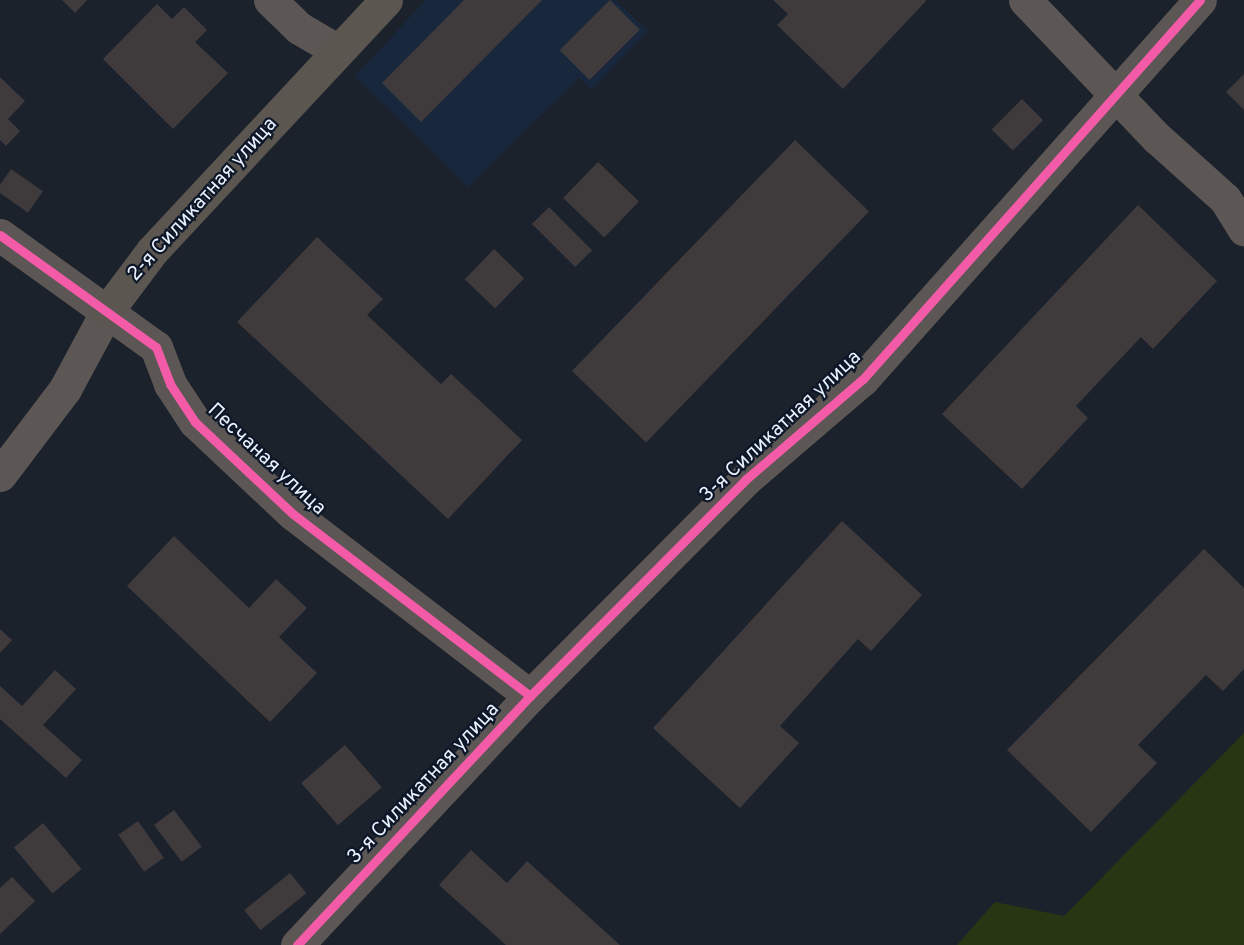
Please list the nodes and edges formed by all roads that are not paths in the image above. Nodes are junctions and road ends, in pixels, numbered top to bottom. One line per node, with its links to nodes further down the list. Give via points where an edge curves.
1 (270, 0): 5 (street, via 299,28)
2 (386, 0): 5 (street, 2-я Силикатная улица)
3 (1025, 0): 6 (street)
4 (1200, 0): 6 (street, 3-я Силикатная улица)
5 (338, 51): 9 (street, 2-я Силикатная улица, via 152,251)
6 (1117, 96): 7 (street, via 1225,199); 11 (street, 3-я Силикатная улица, via 863,379 746,480)
7 (1244, 229)
8 (0, 235): 9 (street, Песчаная улица)
9 (106, 311): 10 (street, 2-я Силикатная улица, via 65,389); 11 (street, Песчаная улица, via 156,346 170,384 195,422 293,514)
10 (0, 475)
11 (530, 696): 12 (street, 3-я Силикатная улица)
12 (297, 945)

